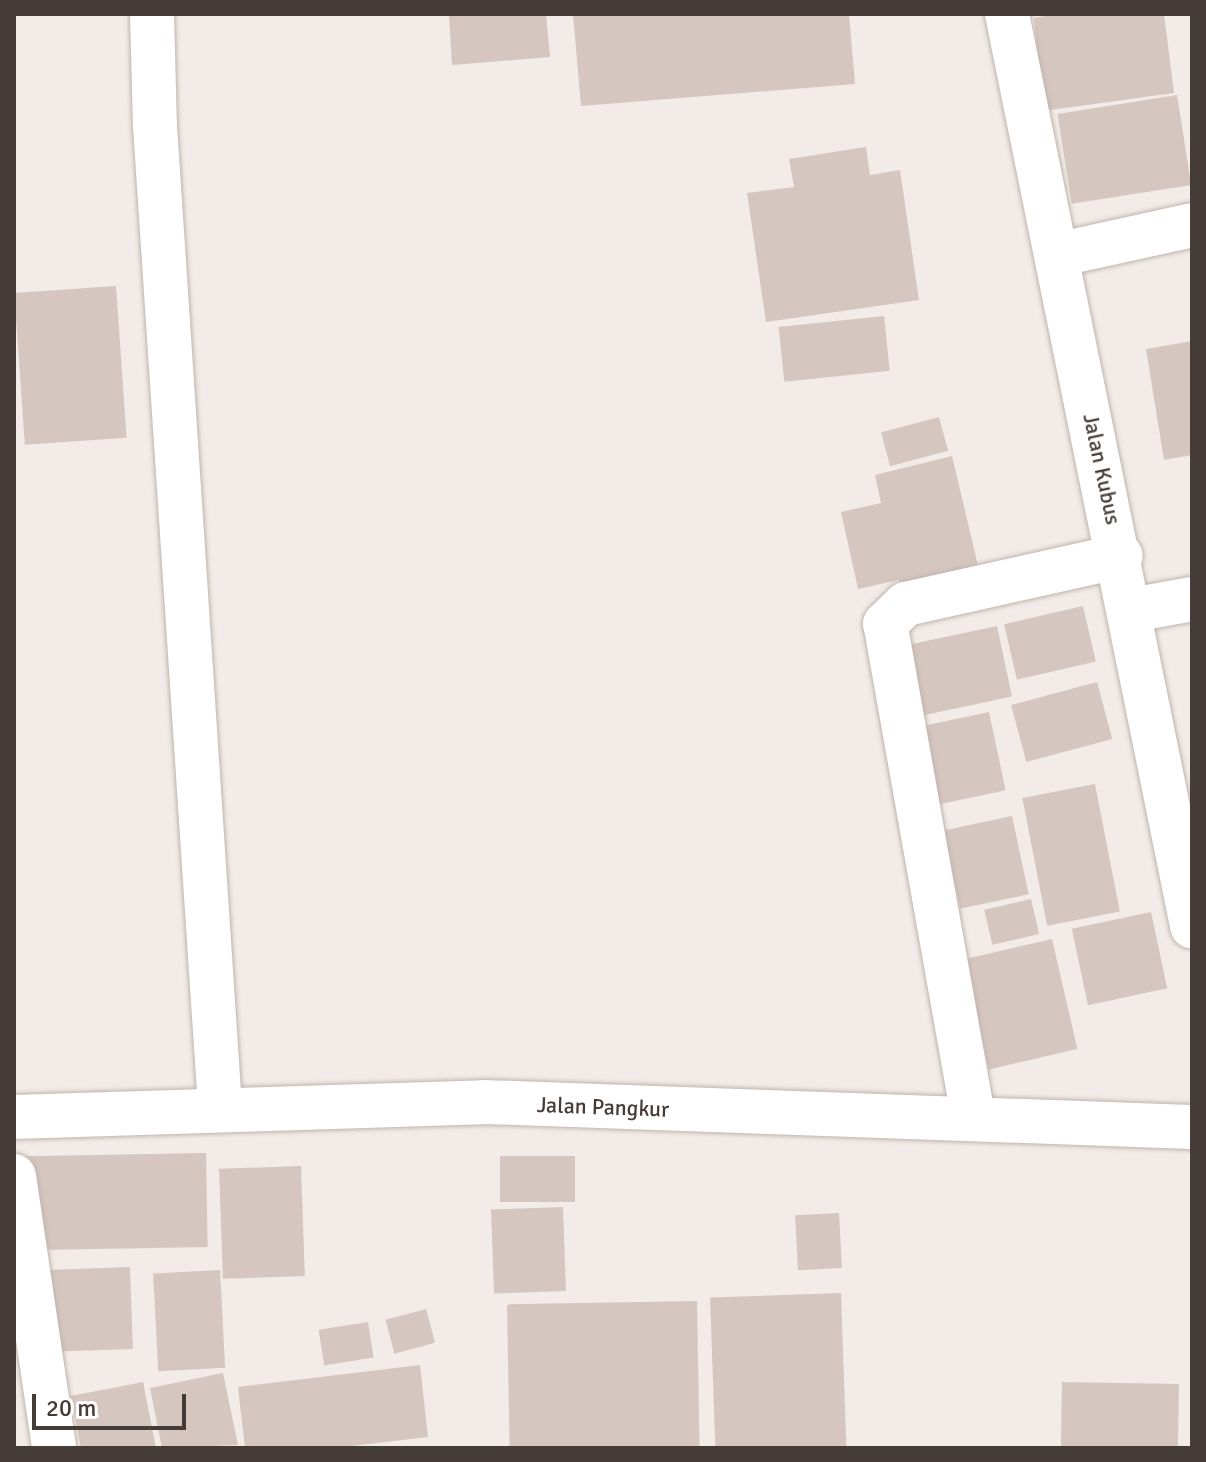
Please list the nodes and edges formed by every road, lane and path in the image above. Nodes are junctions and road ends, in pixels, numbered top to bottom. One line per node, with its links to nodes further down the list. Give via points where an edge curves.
1 (152, 14): 9 (street)
2 (1007, 14): 4 (street, Jalan Kubus)
3 (1192, 225): 4 (street)
4 (1056, 255): 5 (street, Jalan Kubus)
5 (1121, 556): 7 (street, Jalan Kubus); 10 (street, via 906,604 885,624)
6 (1192, 599): 7 (street)
7 (1132, 610): 8 (street, Jalan Kubus)
8 (1192, 926)
9 (220, 1108): 10 (street, Jalan Pangkur, via 484,1102); 11 (street, Jalan Pangkur)
10 (973, 1116): 12 (street, Jalan Pangkur)
11 (14, 1117)
12 (1192, 1127)
13 (14, 1176): 14 (street)
14 (54, 1448)

